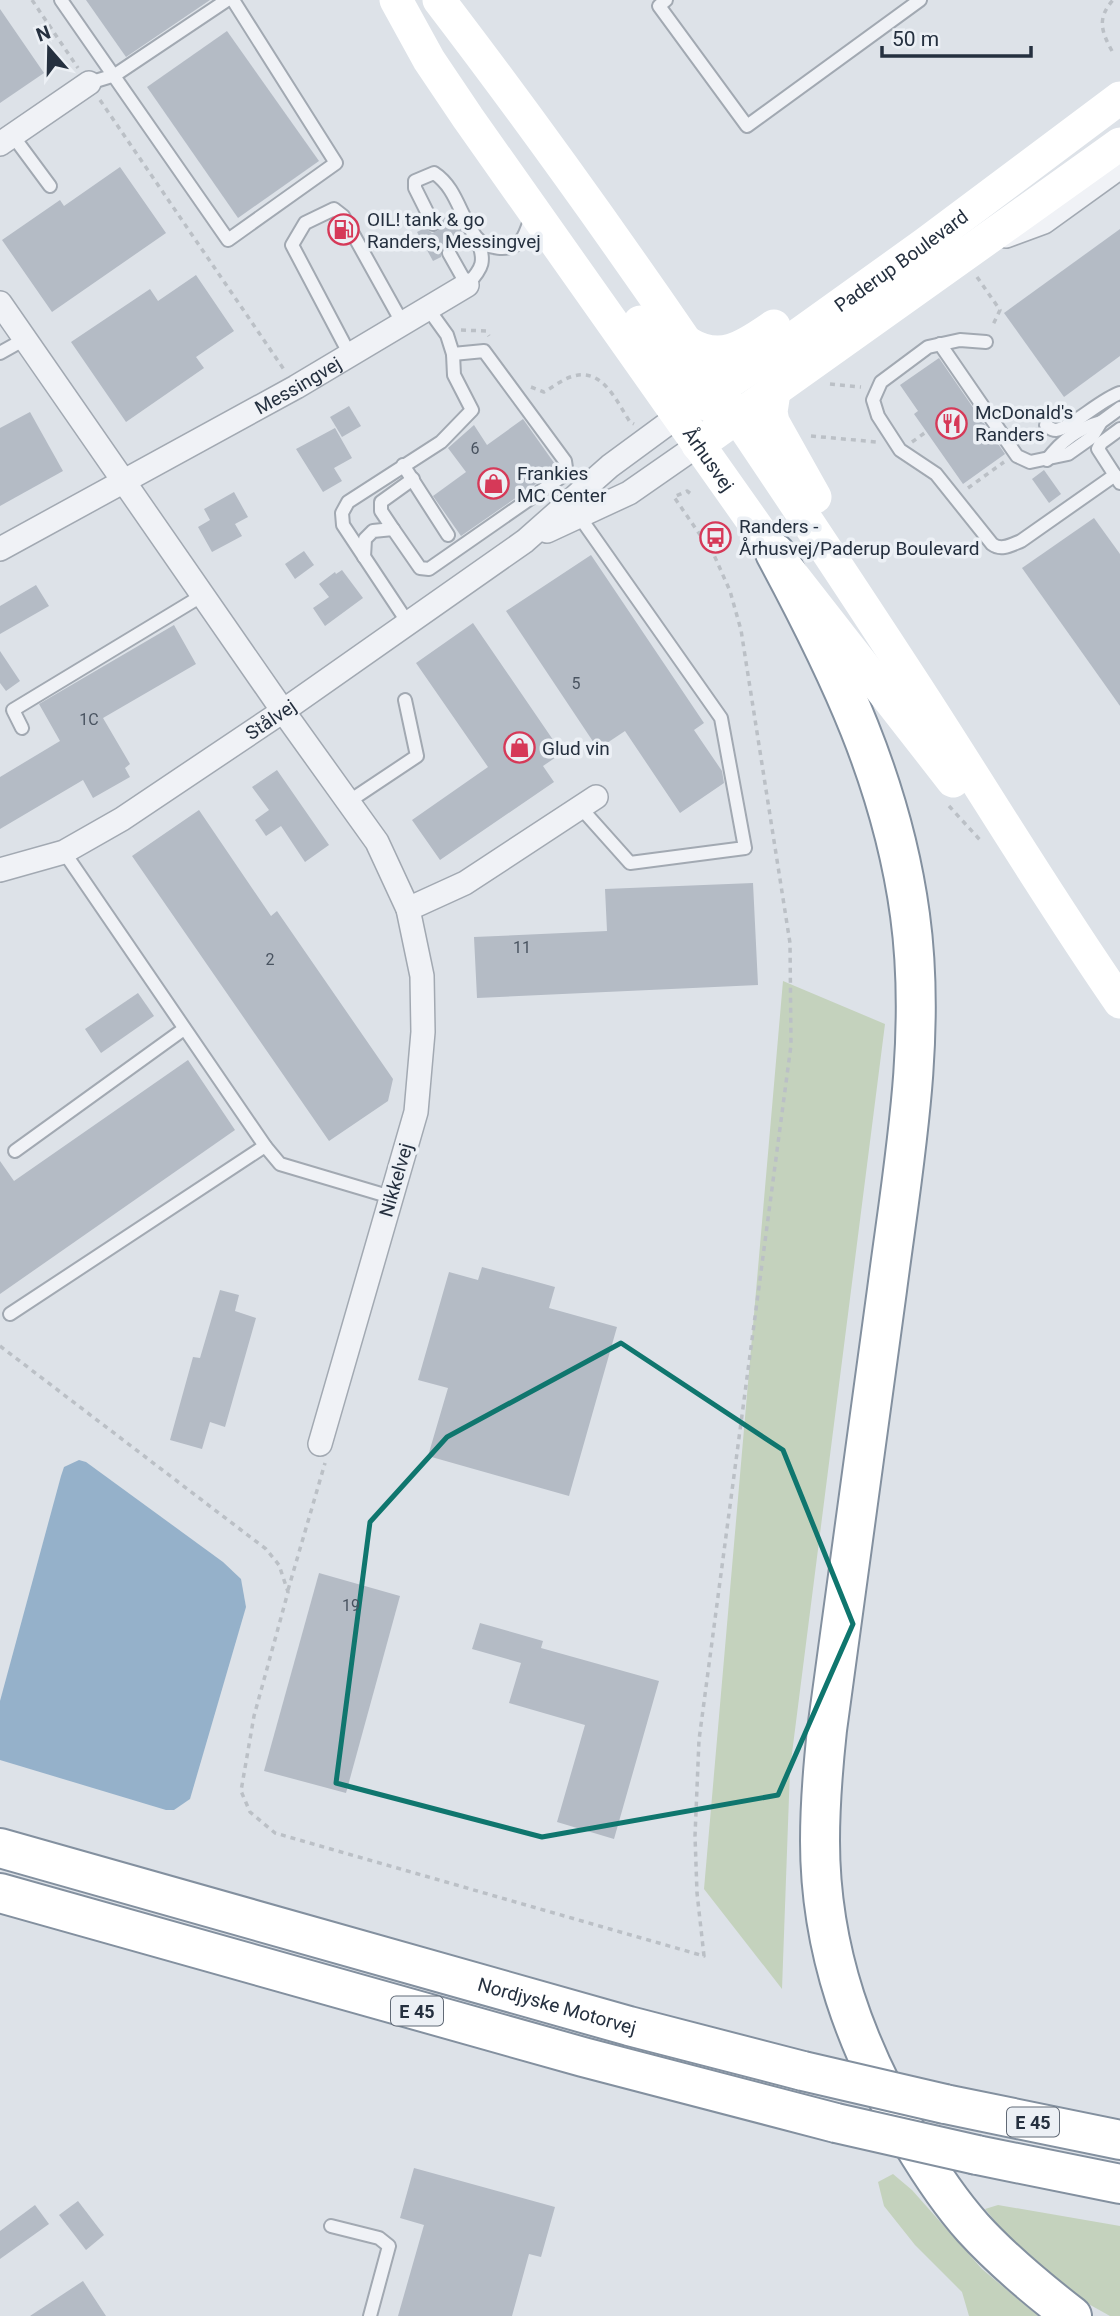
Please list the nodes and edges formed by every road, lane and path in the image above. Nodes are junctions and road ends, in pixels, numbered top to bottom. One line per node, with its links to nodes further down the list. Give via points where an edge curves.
1 (32, 0): 13 (path)
2 (61, 0): 12 (lane)
3 (227, 0): 12 (lane)
4 (233, 0): 12 (lane, via 336,163 228,240)
5 (396, 0): 11 (main road, Århusvej)
6 (439, 0): 32 (main road, Århusvej)
7 (666, 0): 8 (lane, via 659,6 747,126)
8 (920, 0)
9 (1113, 0): 10 (path, via 1104,10 1102,27)
10 (1112, 51)
11 (429, 60): 19 (main road, Århusvej); 44 (main road, via 492,119 670,364)
12 (116, 75): 13 (lane)
13 (89, 83): 15 (street); 39 (path)
14 (1108, 107): 32 (main road, via 741,348 712,352); 44 (main road, Paderup Boulevard)
15 (6, 140): 18 (lane)
16 (1120, 144): 23 (main road, Paderup Boulevard)
17 (1120, 170): 23 (street)
18 (50, 186)
19 (534, 212): 21 (lane, via 521,241 508,248); 44 (main road, Århusvej)
20 (433, 224): 21 (lane, via 415,181 434,173 452,191)
21 (477, 239): 24 (lane, via 483,263)
22 (449, 253): 24 (lane)
23 (976, 261): 31 (path, via 1000,310); 41 (main road, Paderup Boulevard)
24 (467, 285): 26 (street, Messingvej)
25 (0, 303): 29 (street)
26 (429, 310): 27 (street, Messingvej); 28 (lane)
27 (403, 324): 36 (street, Messingvej); 36 (lane, via 343,216 334,209 305,223 292,245)
28 (447, 335): 30 (path, via 465,329 486,331); 35 (lane)
29 (25, 339): 34 (lane); 54 (street)
30 (494, 342)
31 (986, 342): 33 (lane)
32 (688, 343): 44 (main road, Århusvej)
33 (940, 344): 40 (lane, via 928,347 886,377); 43 (lane, via 1017,456 1030,462 1047,460 1055,448 1084,427 1101,422)
34 (0, 353)
35 (453, 354): 51 (lane, via 454,375 472,410 441,442); 57 (lane, via 484,351 565,461 564,475 429,569 420,568)
36 (350, 355): 39 (street, Messingvej)
37 (825, 383): 40 (path)
38 (523, 385): 45 (path, via 544,392 573,376 589,375 604,383)
39 (296, 387): 54 (street, Messingvej)
40 (878, 389): 50 (lane, via 875,409)
41 (774, 392): 44 (main road, Paderup Boulevard); 65 (main road, via 773,422)
42 (1120, 393): 46 (lane, via 1063,428)
43 (1120, 408)
44 (703, 418): 56 (street, Stålvej, via 629,493); 59 (street, Stålvej, via 610,466); 61 (main road, Århusvej); 65 (main road, Århusvej)
45 (630, 422)
46 (1046, 425)
47 (1120, 429): 53 (lane, via 1098,449)
48 (926, 432): 50 (path, via 911,442)
49 (808, 436): 50 (path)
50 (895, 443): 53 (lane, via 936,474 994,546 1004,547 1032,534)
51 (403, 465): 52 (lane); 62 (lane, via 348,502 342,513 343,525)
52 (413, 479): 57 (lane, via 381,502 381,511); 58 (lane)
53 (1117, 479)
54 (124, 481): 60 (street, Messingvej); 63 (street)
55 (691, 494): 83 (path, via 687,491 674,497 714,555 741,630 790,943 791,1045 699,1740 695,1836 704,1956 275,1833 250,1812 241,1791 246,1755)
56 (579, 516): 59 (street, Stålvej); 70 (lane, via 722,718 745,848 629,863)
57 (393, 529): 62 (lane, via 373,531 365,539)
58 (448, 536)
59 (525, 541): 64 (street, Stålvej)
60 (0, 549)
61 (775, 553): 74 (main road, Århusvej); 90 (highway, via 820,636 868,746 904,880 915,975 915,1042 904,1160 822,1783 820,1842 830,1938 854,2028 895,2113 930,2171 1010,2266)
62 (364, 557): 64 (lane)
63 (203, 595): 67 (street); 68 (lane, via 13,710)
64 (408, 623): 67 (street, Stålvej)
65 (917, 688): 74 (main road, Århusvej)
66 (405, 700): 69 (lane, via 417,755)
67 (283, 711): 69 (street, Nikkelvej); 71 (street, Stålvej, via 122,819)
68 (22, 728)
69 (348, 802): 73 (street, Nikkelvej, via 377,842)
70 (588, 802): 73 (street, via 466,883)
71 (64, 852): 72 (street, Stålvej); 76 (lane)
72 (0, 870)
73 (408, 909): 79 (street, Nikkelvej, via 422,976 423,1032 416,1112)
74 (1074, 935): 75 (main road, Århusvej)
75 (1120, 1002)
76 (184, 1029): 77 (lane); 78 (lane)
77 (265, 1146): 79 (lane, via 280,1164); 80 (lane)
78 (15, 1151)
79 (391, 1197): 82 (street, Nikkelvej)
80 (10, 1314)
81 (0, 1346): 83 (path, via 266,1549 279,1564)
82 (320, 1444): 83 (path, via 330,1447)
83 (288, 1592)
84 (0, 1848): 86 (highway, Nordjyske Motorvej / E 45, bridge, via 803,2071)
85 (0, 1893): 87 (highway, E 45, bridge, via 835,2123)
86 (1120, 2140)
87 (1120, 2184)
88 (331, 2226): 89 (lane, via 379,2238 389,2246)
89 (370, 2316)
90 (1072, 2316)

